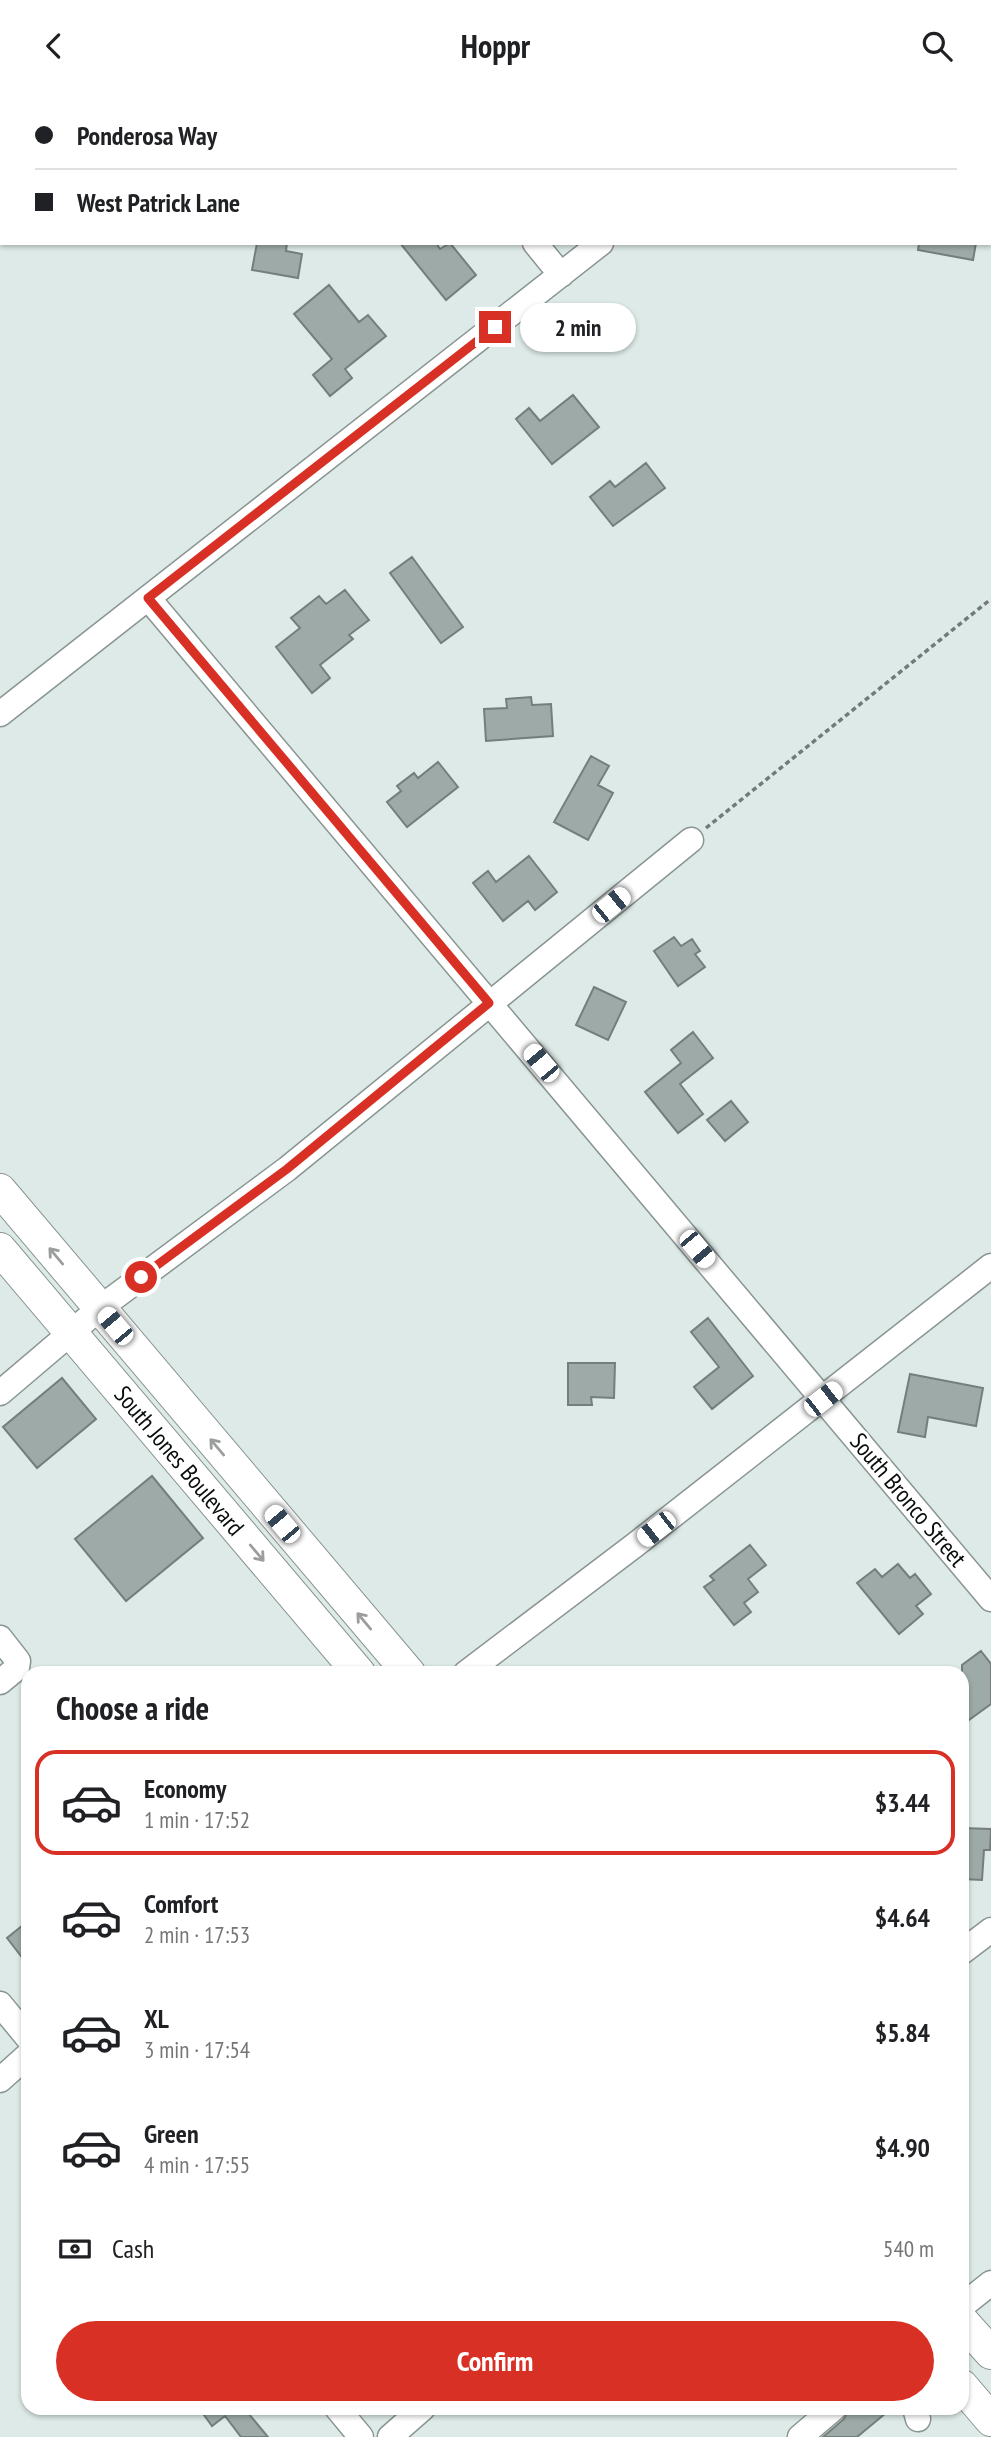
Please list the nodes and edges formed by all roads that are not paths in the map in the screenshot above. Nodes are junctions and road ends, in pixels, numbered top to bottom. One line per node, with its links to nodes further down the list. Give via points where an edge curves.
1 (537, 245): 3 (street)
2 (598, 245): 3 (street)
3 (561, 275): 4 (street)
4 (148, 598): 5 (street); 7 (street, South Bronco Street)
5 (0, 714)
6 (691, 840): 7 (street)
7 (489, 1003): 11 (street, via 287,1169); 14 (street, South Bronco Street)
8 (0, 1190): 11 (main road, South Jones Boulevard, one-way to 8)
9 (0, 1249): 12 (main road, South Jones Boulevard)
10 (991, 1266): 14 (street)
11 (100, 1308): 12 (street); 18 (main road, South Jones Boulevard, one-way to 11)
12 (71, 1333): 13 (street); 17 (main road, South Jones Boulevard, one-way to 17)
13 (0, 1393)
14 (823, 1399): 15 (street, South Bronco Street); 19 (street)
15 (991, 1598)
16 (0, 1638): 20 (street, via 18,1661 17,1668)
17 (353, 1666)
18 (403, 1666)
19 (475, 1666)
20 (0, 1682)
21 (991, 1930): 22 (street)
22 (969, 1947)
23 (0, 2004): 24 (street)
24 (21, 2030)
25 (21, 2061): 26 (street)
26 (0, 2080)
27 (991, 2283): 28 (street)
28 (969, 2300)
29 (969, 2329): 30 (main road)
30 (991, 2353)
31 (969, 2394): 35 (main road)
32 (343, 2415): 36 (street)
33 (415, 2415): 37 (street)
34 (826, 2415): 38 (street)
35 (991, 2420)
36 (361, 2437)
37 (390, 2437)
38 (800, 2437)

